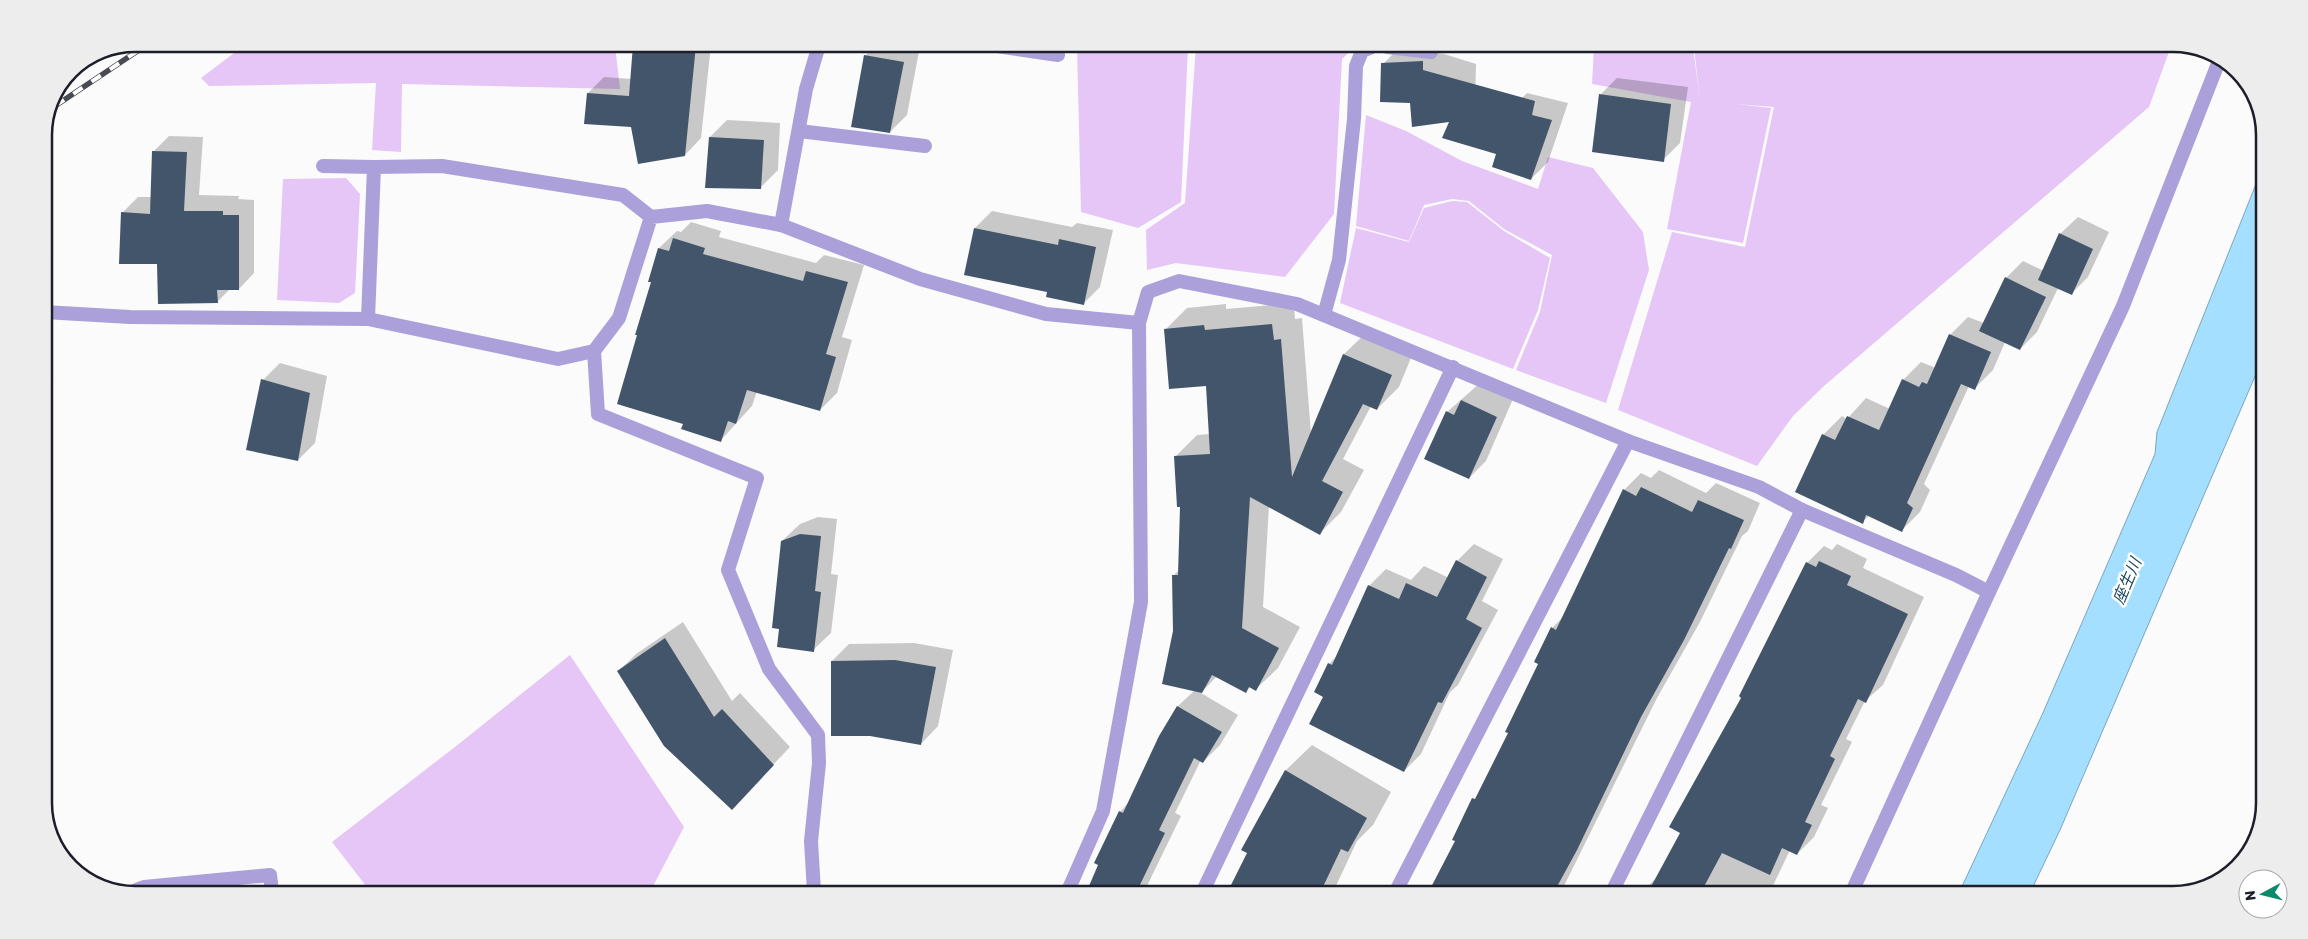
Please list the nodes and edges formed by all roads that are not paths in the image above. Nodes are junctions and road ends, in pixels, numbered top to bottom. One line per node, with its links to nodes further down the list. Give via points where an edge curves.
1 (817, 52): 6 (street)
2 (1038, 52): 4 (street)
3 (1362, 52): 13 (street, via 1356,66 1354,119 1339,260)
4 (1058, 55)
5 (2216, 66): 20 (street, via 2123,306)
6 (798, 131): 7 (street); 11 (street)
7 (925, 146)
8 (323, 166): 9 (street)
9 (374, 167): 10 (street, via 442,166 623,195); 14 (street)
10 (651, 218): 11 (street, via 707,211); 16 (street, via 618,318)
11 (781, 225): 15 (street, via 920,279 1046,314)
12 (52, 312): 14 (street, via 130,317)
13 (1324, 315): 15 (street, via 1297,304 1179,281 1148,292); 17 (street)
14 (368, 319): 16 (street, via 558,359)
15 (1139, 322): 24 (street, via 1140,602 1103,811)
16 (594, 351): 23 (street, via 598,414 758,478 728,570 769,668 818,735 819,763 811,841)
17 (1453, 367): 18 (street); 25 (street)
18 (1628, 440): 19 (street, via 1759,487); 26 (street)
19 (1802, 510): 20 (street); 27 (street)
20 (1989, 592): 28 (street)
21 (163, 886): 22 (street, via 270,875)
22 (271, 886)
23 (814, 886)
24 (1070, 886)
25 (1205, 886)
26 (1399, 886)
27 (1615, 886)
28 (1855, 886)

